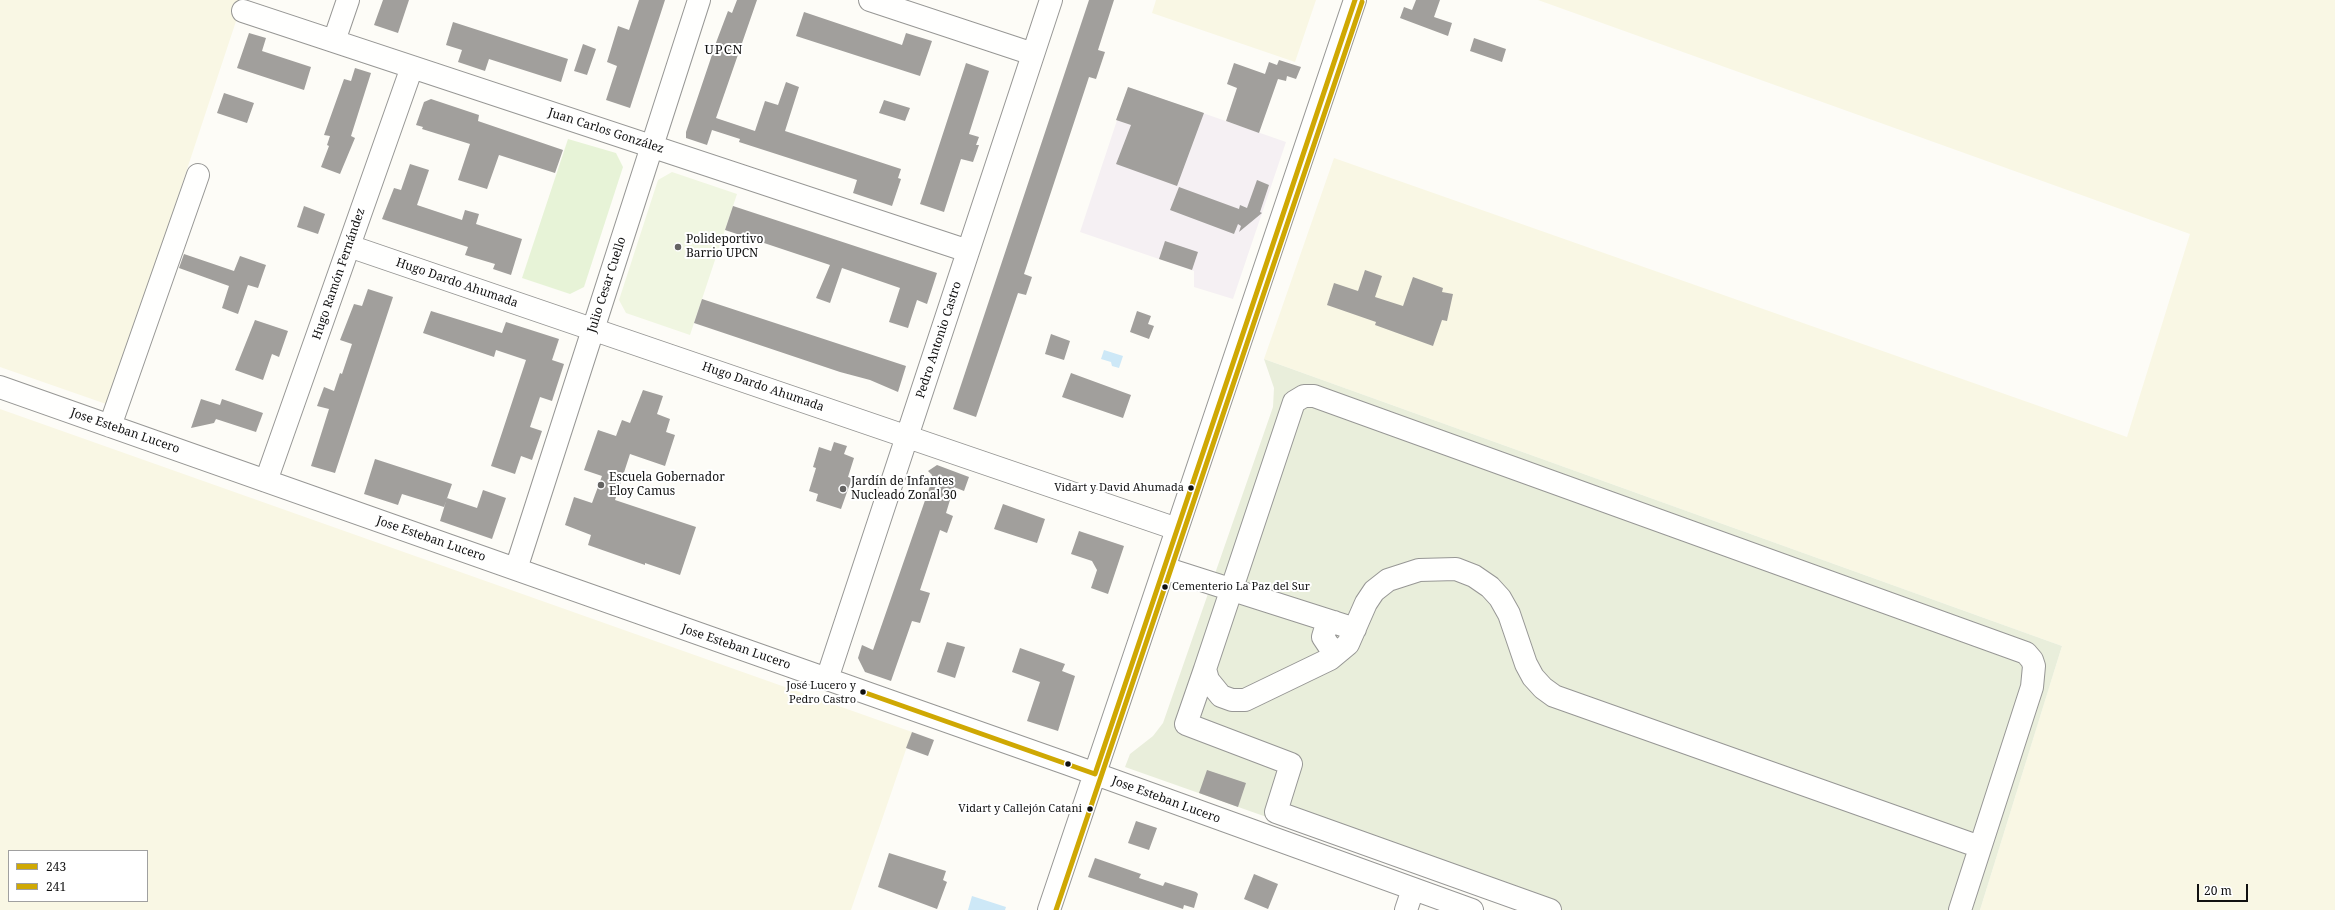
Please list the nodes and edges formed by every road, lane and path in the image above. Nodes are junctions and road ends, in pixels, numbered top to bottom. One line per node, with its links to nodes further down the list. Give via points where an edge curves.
1 (348, 0): 7 (street)
2 (699, 0): 10 (street, Julio Cesar Cuello)
3 (870, 0): 8 (street)
4 (1051, 0): 8 (street, Pedro Antonio Castro)
5 (1355, 0): 19 (street)
6 (243, 11): 7 (street, Juan Carlos González)
7 (334, 41): 9 (street, Juan Carlos González)
8 (1033, 54): 13 (street, Pedro Antonio Castro)
9 (412, 67): 10 (street, Juan Carlos González); 12 (street, Hugo Ramón Fernández)
10 (652, 146): 13 (street, Juan Carlos González); 14 (street, Julio Cesar Cuello)
11 (198, 175): 16 (street)
12 (349, 246): 14 (street, Hugo Dardo Ahumada); 18 (street, Hugo Ramón Fernández)
13 (968, 251): 17 (street, Pedro Antonio Castro)
14 (593, 329): 17 (street, Hugo Dardo Ahumada); 21 (street, Julio Cesar Cuello)
15 (0, 387): 16 (street, Jose Esteban Lucero)
16 (110, 426): 18 (street, Jose Esteban Lucero)
17 (907, 436): 19 (street, Hugo Dardo Ahumada); 27 (street, Pedro Antonio Castro)
18 (266, 481): 21 (street, Jose Esteban Lucero)
19 (1177, 529): 20 (street)
20 (1164, 568): 22 (street); 28 (street)
21 (516, 569): 27 (street, Jose Esteban Lucero)
22 (1231, 590): 23 (street); 26 (street); 29 (street, via 1294,402 1304,396 1314,396 2026,653 2034,666 2032,687)
23 (1334, 622): 24 (street); 25 (street, via 1326,627 1323,637 1331,649)
24 (1355, 629): 25 (street, via 1348,644); 29 (street, via 1374,591 1388,580 1419,570 1456,569 1474,576 1500,598 1509,614 1533,677 1554,696)
25 (1341, 650): 26 (street, via 1330,659 1246,700 1232,700 1221,696 1208,680)
26 (1205, 669): 34 (street, via 1186,724 1291,764 1276,812)
27 (827, 679): 28 (street, Jose Esteban Lucero)
28 (1095, 774): 30 (street, Jose Esteban Lucero); 31 (street)
29 (1980, 847): 35 (street)
30 (1413, 889): 32 (street); 33 (street, Jose Esteban Lucero)
31 (1049, 910)
32 (1406, 910)
33 (1472, 910)
34 (1550, 910)
35 (1960, 910)

